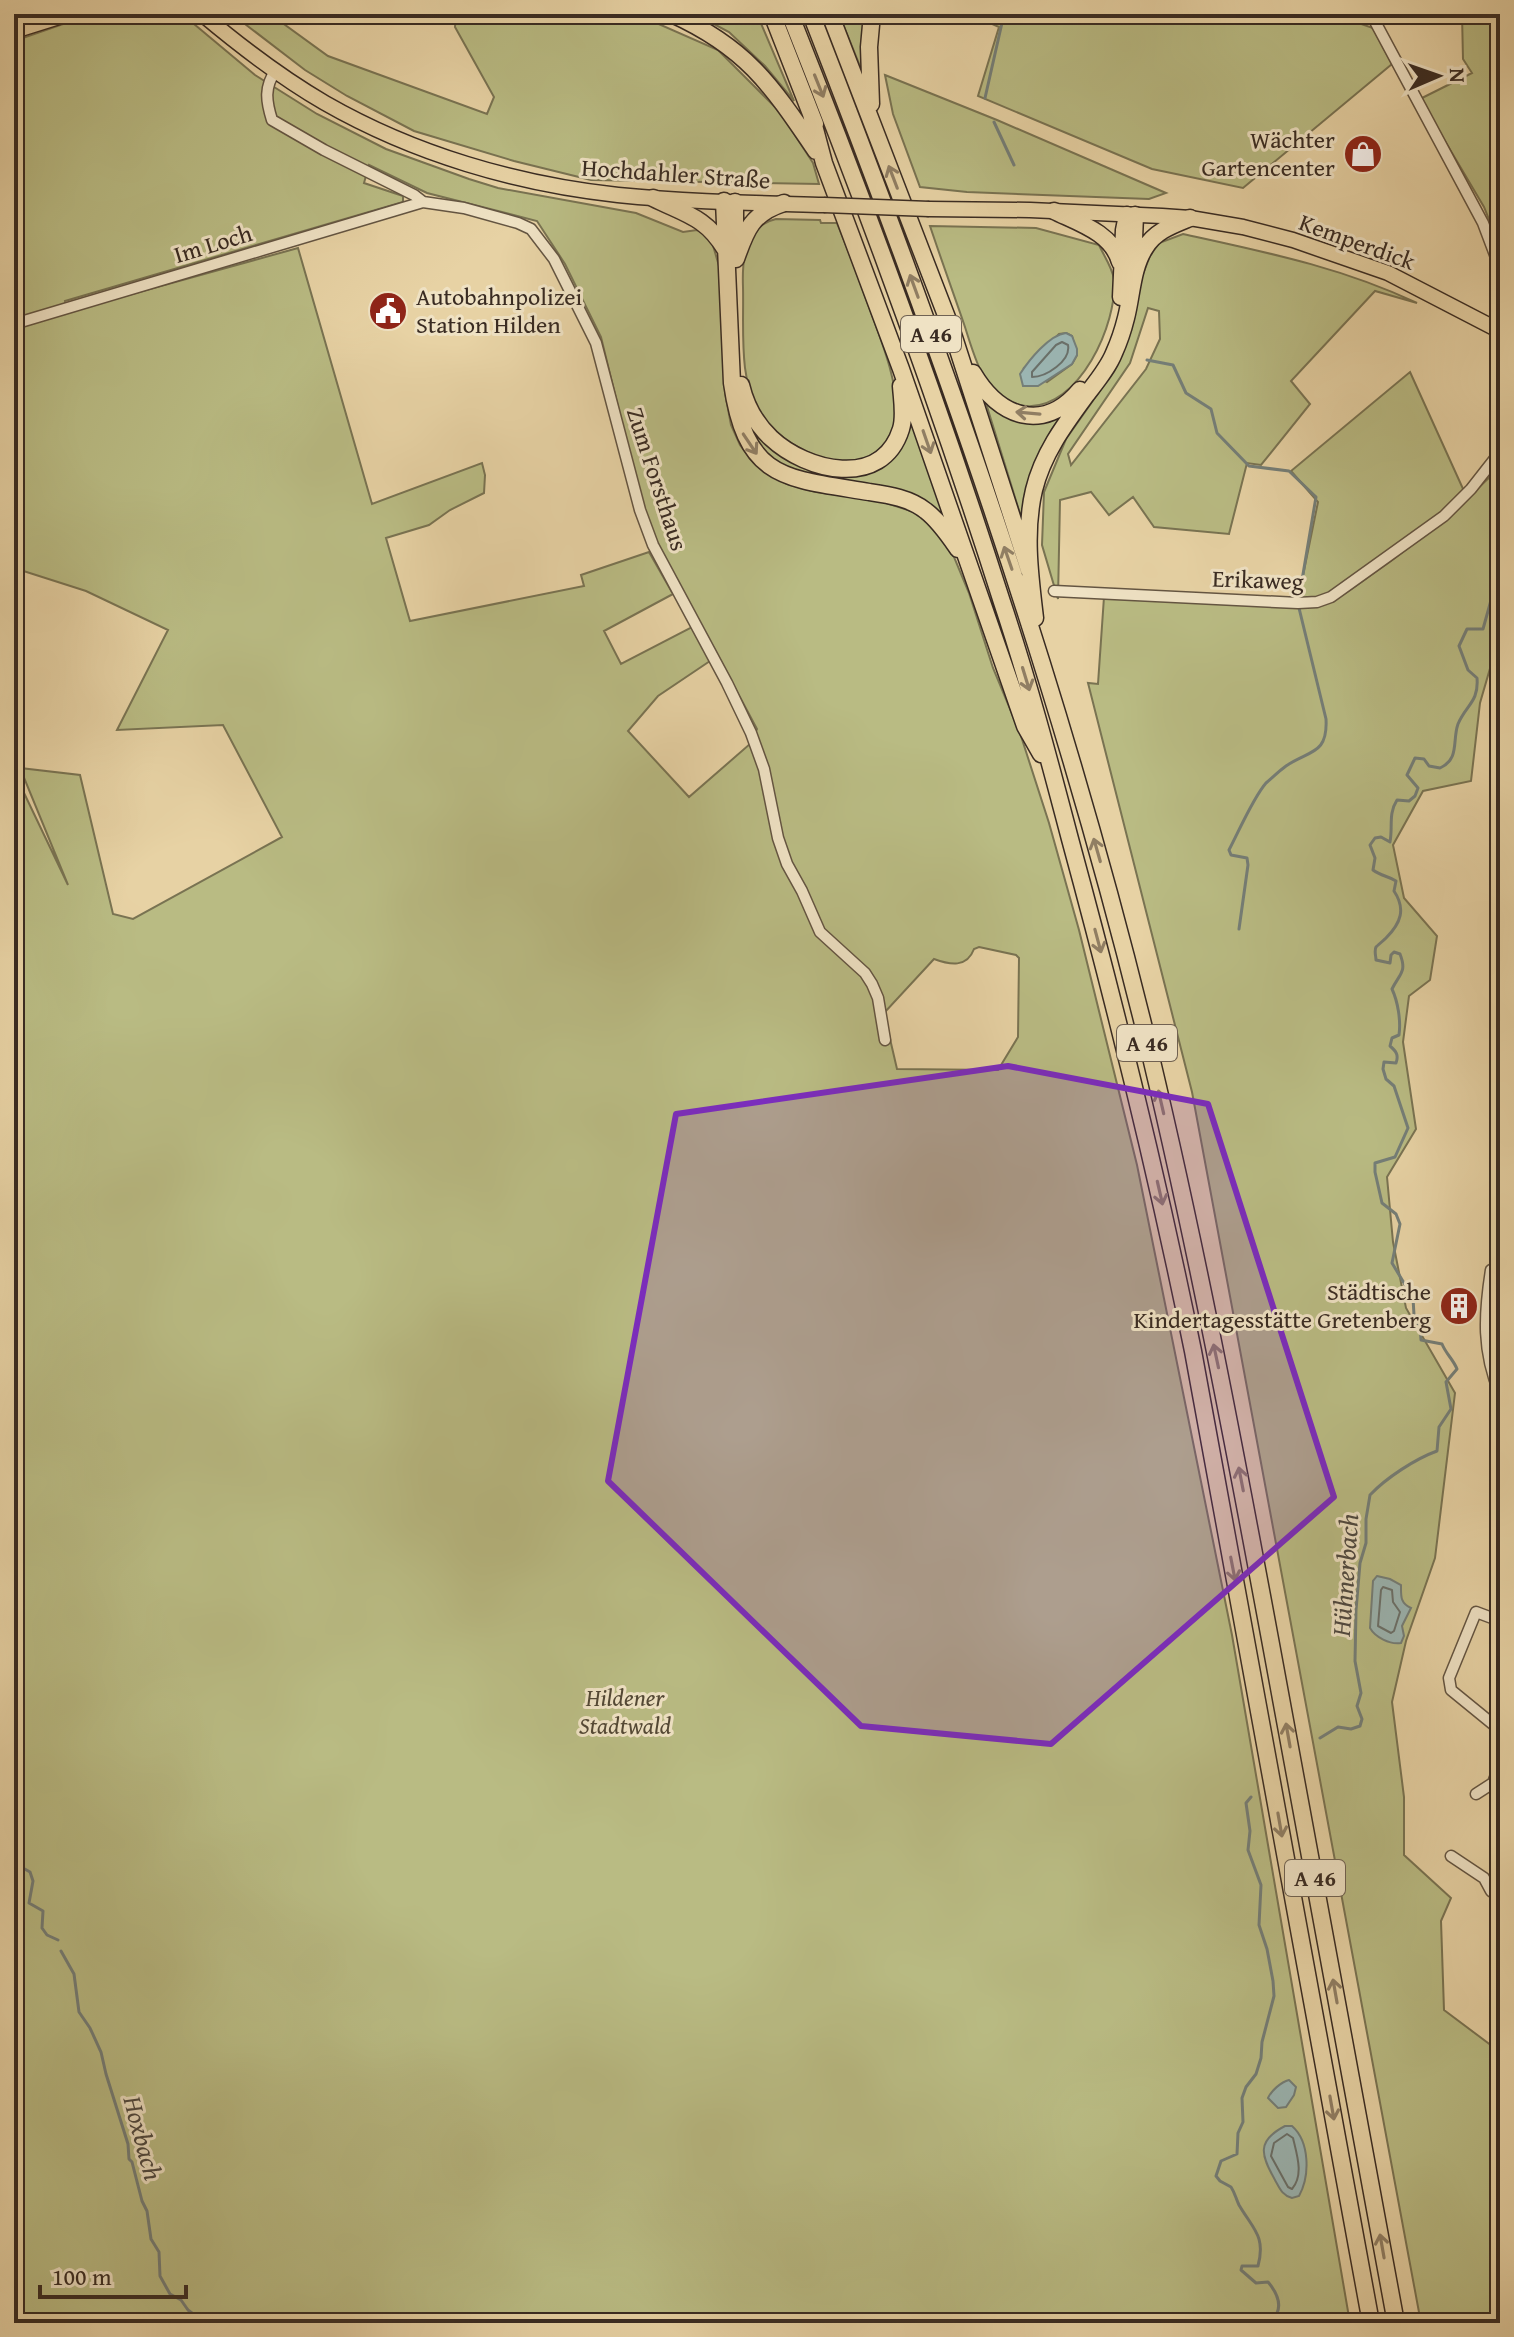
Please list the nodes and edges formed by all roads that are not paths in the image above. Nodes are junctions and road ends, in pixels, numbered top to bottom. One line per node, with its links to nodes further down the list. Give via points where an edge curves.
1 (49, 14): 11 (highway)
2 (65, 14): 11 (highway)
3 (202, 14): 12 (main road, Hochdahler Straße)
4 (672, 14): 15 (highway, via 745,58 768,81)
5 (772, 14): 13 (highway)
6 (790, 14): 27 (highway, A 46, one-way to 27)
7 (811, 14): 36 (highway, A 46, one-way to 7, via 926,319)
8 (830, 14): 14 (highway)
9 (872, 14): 14 (highway)
10 (1371, 14): 24 (street, via 1483,223)
11 (14, 29)
12 (276, 70): 16 (main road, Hochdahler Straße, via 365,123 450,158 544,184); 17 (street, Zum Forsthaus, via 266,100 272,120)
13 (811, 114): 15 (highway); 27 (highway, via 864,252)
14 (872, 122): 30 (highway, one-way to 14)
15 (824, 163): 31 (highway)
16 (653, 198): 18 (main road, Hochdahler Straße); 23 (highway, via 707,224)
17 (423, 202): 28 (street, Im Loch); 38 (street, Zum Forsthaus, via 518,223 531,229 554,259 596,343 653,545 751,733 787,864 820,932 872,984)
18 (730, 202): 19 (main road, Hochdahler Straße); 23 (highway)
19 (784, 203): 20 (main road, Hochdahler Straße, bridge); 23 (highway, via 755,218)
20 (1054, 211): 21 (main road, Hochdahler Straße); 25 (highway, via 1103,237 1119,256)
21 (1131, 215): 22 (main road, Hochdahler Straße); 25 (highway, via 1124,230); 26 (highway)
22 (1190, 218): 26 (highway, via 1149,242); 29 (main road, Kemperdick, via 1334,253 1404,281)
23 (731, 255): 31 (highway, via 741,388 757,423 786,449 837,470 881,458 901,428); 34 (highway, one-way to 34, via 732,383 736,412 753,450 781,474 800,481 892,495 925,510)
24 (1500, 268)
25 (1123, 273): 30 (highway, one-way to 30, via 1115,324 1099,362 1078,393 1056,410 1040,415 1010,411 985,393)
26 (1131, 289): 33 (highway, via 1113,356 1055,439 1038,475 1030,512)
27 (906, 320): 37 (highway, A 46, one-way to 37, via 1003,604)
28 (14, 324)
29 (1500, 331)
30 (960, 352): 33 (highway)
31 (901, 369): 34 (highway, one-way to 34)
32 (1500, 452): 35 (street, Erikaweg, via 1444,516 1317,602)
33 (1029, 570): 36 (highway)
34 (972, 572): 37 (highway, via 1025,726)
35 (1054, 591)
36 (1041, 659): 50 (highway, A 46, one-way to 36, via 1238,1463 1190,1231 1110,896)
37 (1052, 773): 49 (highway, A 46, one-way to 49, via 1122,1034 1175,1265)
38 (885, 1040)
39 (1500, 1163): 40 (street)
40 (1498, 1244): 41 (street); 42 (street, via 1486,1347)
41 (1500, 1366)
42 (1500, 1394)
43 (1500, 1621): 44 (street, via 1476,1612 1449,1678 1451,1690)
44 (1500, 1730)
45 (1500, 1764): 46 (street, via 1493,1783)
46 (1476, 1794)
47 (1451, 1856): 48 (street, via 1484,1878)
48 (1500, 1897)
49 (1371, 2323)
50 (1396, 2323)

